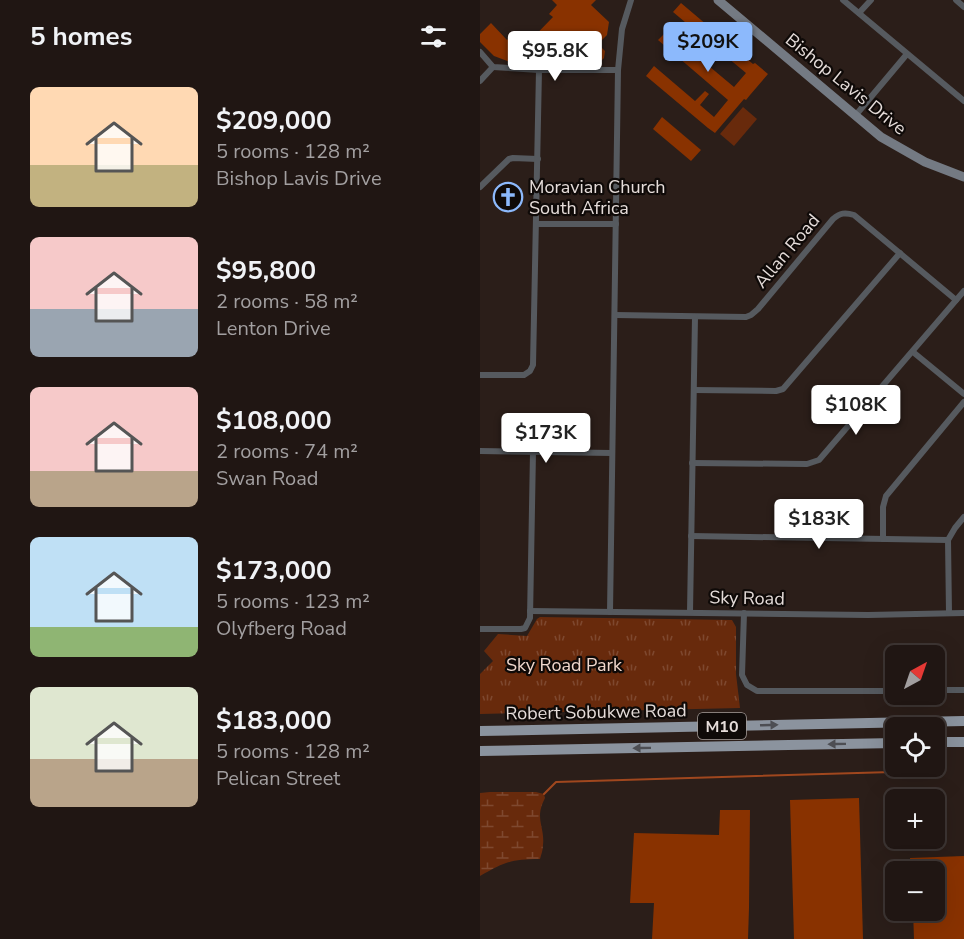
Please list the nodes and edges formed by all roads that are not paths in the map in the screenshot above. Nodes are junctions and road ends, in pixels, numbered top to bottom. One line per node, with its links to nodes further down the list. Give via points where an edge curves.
1 (631, 0): 12 (street, via 622,29)
2 (718, 0): 15 (street, Bishop Lavis Drive)
3 (843, 0): 7 (street)
4 (871, 0): 7 (street)
5 (956, 0): 6 (street)
6 (964, 7)
7 (859, 13): 9 (street)
8 (480, 52): 10 (street)
9 (908, 54): 14 (street); 15 (street)
10 (494, 68): 11 (street); 13 (street)
11 (539, 70): 12 (street); 16 (street)
12 (618, 70): 20 (street)
13 (480, 81)
14 (964, 101)
15 (855, 116): 17 (street, Bishop Lavis Drive, via 910,154)
16 (538, 159): 18 (street, via 508,159); 19 (street)
17 (964, 177)
18 (480, 187)
19 (536, 224): 20 (street); 27 (street, via 534,365 520,376)
20 (616, 224): 24 (street)
21 (900, 253): 23 (street, Allan Road); 25 (street, Allan Road, via 854,215 841,213 751,315); 28 (street, via 783,389)
22 (964, 291): 23 (street)
23 (956, 300): 26 (street)
24 (615, 315): 25 (street, Allan Road); 33 (street)
25 (696, 317): 28 (street)
26 (913, 352): 29 (street); 34 (street, via 815,462)
27 (480, 375)
28 (694, 390): 34 (street)
29 (964, 394)
30 (964, 402): 37 (street, via 886,496)
31 (480, 451): 32 (street)
32 (533, 452): 33 (street); 39 (street)
33 (612, 453): 40 (street)
34 (692, 463): 36 (street)
35 (964, 517): 38 (street)
36 (691, 536): 37 (street); 41 (street)
37 (883, 539): 38 (street)
38 (948, 540): 43 (street)
39 (530, 611): 40 (street, Sky Road); 45 (street, via 523,629)
40 (609, 612): 41 (street, Sky Road)
41 (690, 612): 42 (street, Sky Road)
42 (744, 613): 43 (street, Sky Road); 48 (street, via 742,675 753,689)
43 (949, 613): 44 (street, Sky Road)
44 (964, 613)
45 (480, 629)
46 (945, 690): 47 (street)
47 (964, 690)
48 (885, 691)
49 (964, 721): 50 (main road, Robert Sobukwe Road / M10, one-way to 49)
50 (480, 731)
51 (945, 742): 52 (main road)
52 (964, 742)
53 (885, 743): 54 (main road, Robert Sobukwe Road / M10, one-way to 54)
54 (480, 751)

